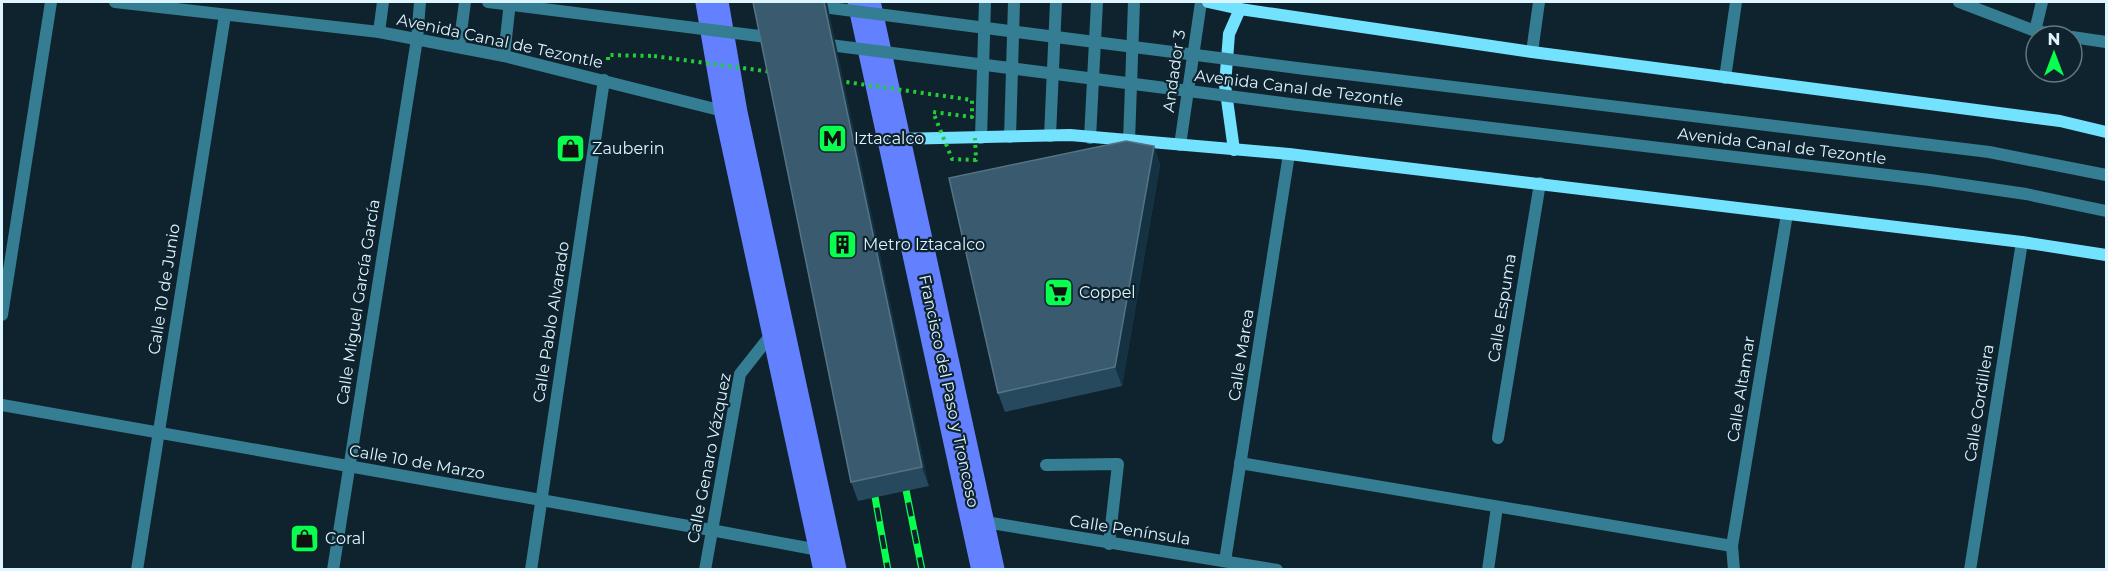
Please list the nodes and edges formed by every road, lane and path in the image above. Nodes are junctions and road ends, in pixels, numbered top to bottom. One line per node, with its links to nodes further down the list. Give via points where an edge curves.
1 (51, 2): 55 (street)
2 (115, 2): 23 (street, Avenida Canal de Tezontle)
3 (383, 2): 26 (street)
4 (420, 2): 27 (street, Calle Miguel García García)
5 (465, 2): 30 (street)
6 (487, 2): 51 (street, Avenida Canal de Tezontle, bridge, via 1930,180)
7 (510, 2): 32 (street)
8 (712, 2): 38 (main road)
9 (864, 2): 44 (main road, Francisco del Paso y Troncoso)
10 (986, 2): 42 (street)
11 (1014, 2): 41 (street)
12 (1056, 2): 40 (street)
13 (1097, 2): 43 (street)
14 (1134, 2): 45 (street)
15 (1201, 2): 46 (street, Andador 3)
16 (1208, 2): 22 (main road)
17 (1539, 2): 31 (street)
18 (1736, 2): 35 (street)
19 (1959, 2): 25 (street)
20 (2042, 2): 24 (street)
21 (802, 4): 49 (street, Avenida Canal de Tezontle, bridge, via 1989,152)
22 (1240, 9): 31 (main road); 47 (main road, via 1229,34 1225,85)
23 (225, 15): 26 (street, Avenida Canal de Tezontle); 58 (street, Calle 10 de Junio)
24 (2037, 24)
25 (2024, 27)
26 (379, 32): 27 (street, Avenida Canal de Tezontle)
27 (417, 39): 30 (street, Avenida Canal de Tezontle); 62 (street, Calle Miguel García García)
28 (2084, 39): 29 (street)
29 (2106, 42)
30 (459, 47): 32 (street, Avenida Canal de Tezontle)
31 (1532, 52): 35 (main road)
32 (504, 56): 36 (street, Avenida Canal de Tezontle)
33 (654, 56): 34 (path, bridge)
34 (781, 73)
35 (1725, 78): 39 (main road, via 2061,122)
36 (604, 80): 38 (street, Avenida Canal de Tezontle); 63 (street, Calle Pablo Alvarado)
37 (838, 81): 42 (path, bridge, via 972,100 972,117 933,112 952,159 976,160)
38 (732, 113): 56 (main road)
39 (2106, 132)
40 (1050, 136): 41 (main road); 43 (main road)
41 (1010, 137): 42 (main road)
42 (978, 138): 44 (main road)
43 (1090, 138): 45 (main road)
44 (895, 139): 65 (main road, Francisco del Paso y Troncoso)
45 (1129, 141): 46 (main road)
46 (1180, 145): 47 (main road)
47 (1234, 150): 48 (main road)
48 (1289, 154): 50 (main road); 60 (street, Calle Marea)
49 (2106, 175)
50 (1540, 183): 52 (main road); 59 (street, Calle Espuma)
51 (2106, 211)
52 (1787, 214): 53 (main road); 68 (street, Calle Altamar)
53 (2022, 242): 54 (main road); 79 (street, Calle Cordillera)
54 (2106, 255)
55 (2, 315)
56 (777, 328): 66 (street, Calle Genaro Vázquez, via 740,374); 69 (main road)
57 (2, 405): 58 (street, Calle 10 de Marzo)
58 (158, 434): 62 (street, Calle 10 de Marzo); 71 (street, Calle 10 de Junio)
59 (1498, 438)
60 (1240, 463): 64 (street); 70 (street, Calle Marea)
61 (1046, 465): 67 (street, via 1118,464)
62 (349, 466): 63 (street, Calle 10 de Marzo); 72 (street, Calle Miguel García García)
63 (541, 501): 66 (street, Calle 10 de Marzo); 73 (street, Calle Pablo Alvarado)
64 (1497, 507): 68 (street); 77 (street)
65 (978, 521): 67 (street, Calle Península); 75 (main road, Francisco del Paso y Troncoso)
66 (711, 530): 69 (street, Calle 10 de Marzo); 74 (street, Calle Genaro Vázquez)
67 (1109, 544): 70 (street, Calle Península)
68 (1732, 546): 78 (street, Calle Altamar)
69 (828, 561)
70 (1225, 561): 76 (street, Calle Península)
71 (136, 570)
72 (333, 570)
73 (531, 570)
74 (705, 570)
75 (988, 570)
76 (1277, 570)
77 (1488, 570)
78 (1734, 570)
79 (1970, 570)

